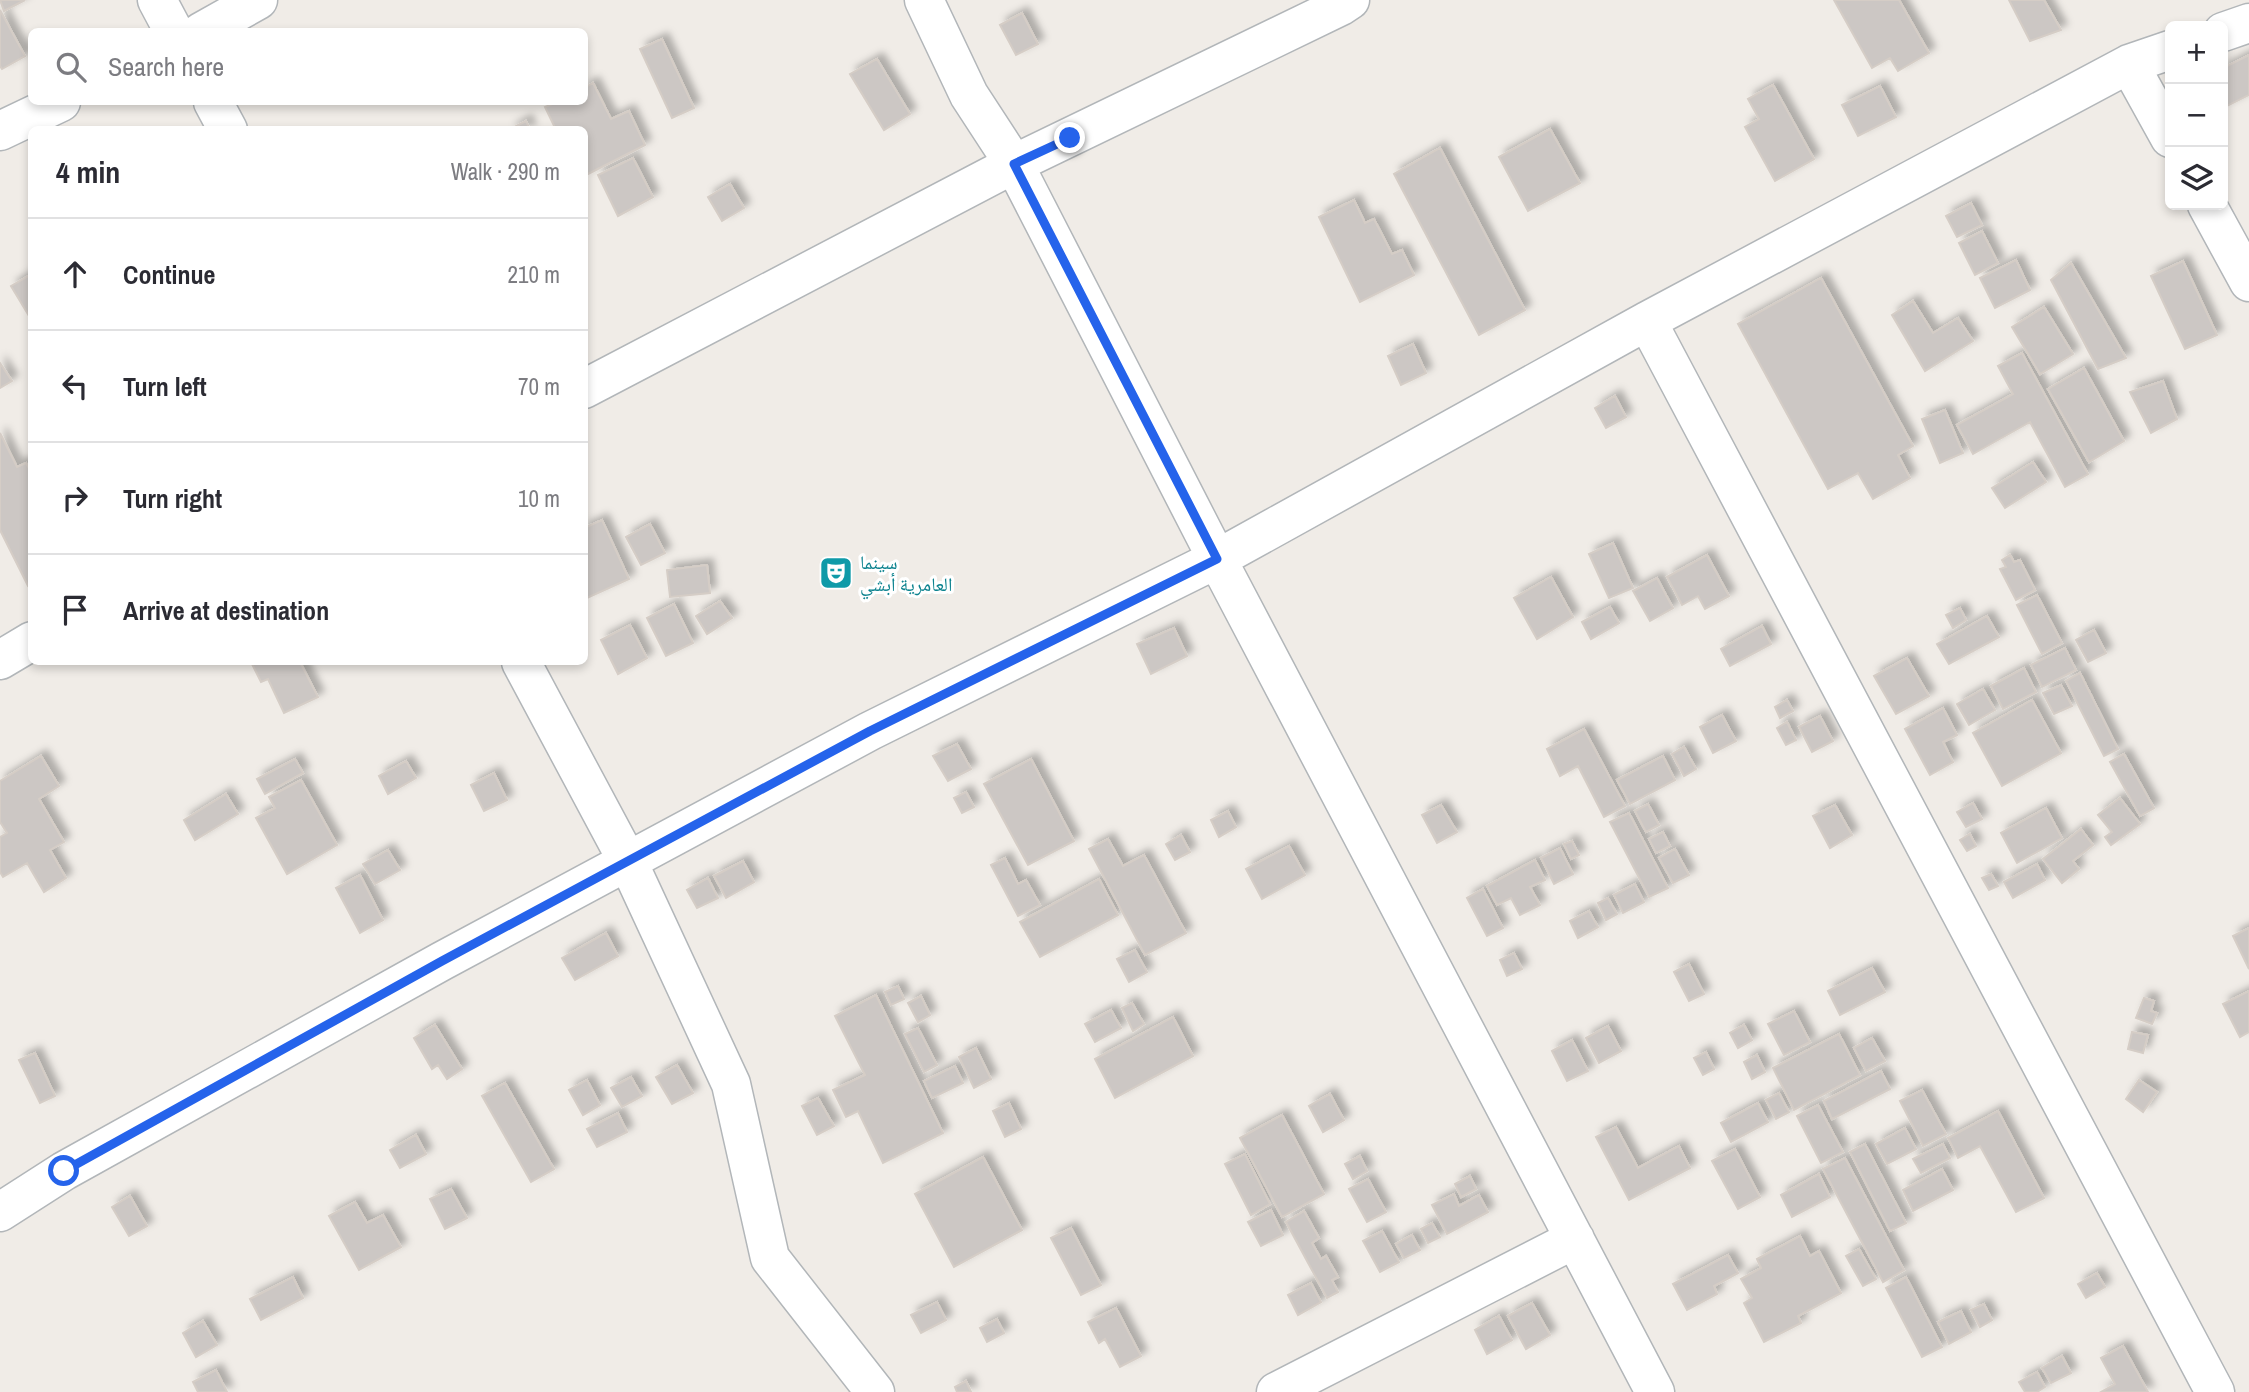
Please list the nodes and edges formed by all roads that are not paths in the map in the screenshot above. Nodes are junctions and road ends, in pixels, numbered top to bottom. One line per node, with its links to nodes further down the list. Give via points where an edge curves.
1 (157, 0): 6 (street)
2 (258, 0): 7 (street)
3 (924, 0): 16 (street, via 969,95)
4 (1350, 0): 16 (street)
5 (2249, 23): 8 (street)
6 (172, 28)
7 (208, 28)
8 (2228, 30)
9 (2165, 52): 10 (street)
10 (2129, 64): 14 (street); 19 (street)
11 (55, 105): 15 (street)
12 (215, 105): 13 (street)
13 (226, 126)
14 (2165, 129)
15 (0, 131)
16 (1014, 164): 20 (street); 21 (street)
17 (2210, 210): 18 (street)
18 (2249, 282)
19 (1647, 321): 21 (street); 31 (street)
20 (588, 387)
21 (1217, 559): 25 (street, via 883,725); 27 (street)
22 (28, 643): 23 (street)
23 (0, 660)
24 (524, 665): 25 (street)
25 (628, 862): 26 (street, via 64,1171); 28 (street, via 731,1084 770,1258)
26 (0, 1212)
27 (1575, 1239): 29 (street); 30 (street)
28 (875, 1392)
29 (1276, 1392)
30 (1656, 1392)
31 (2215, 1392)

